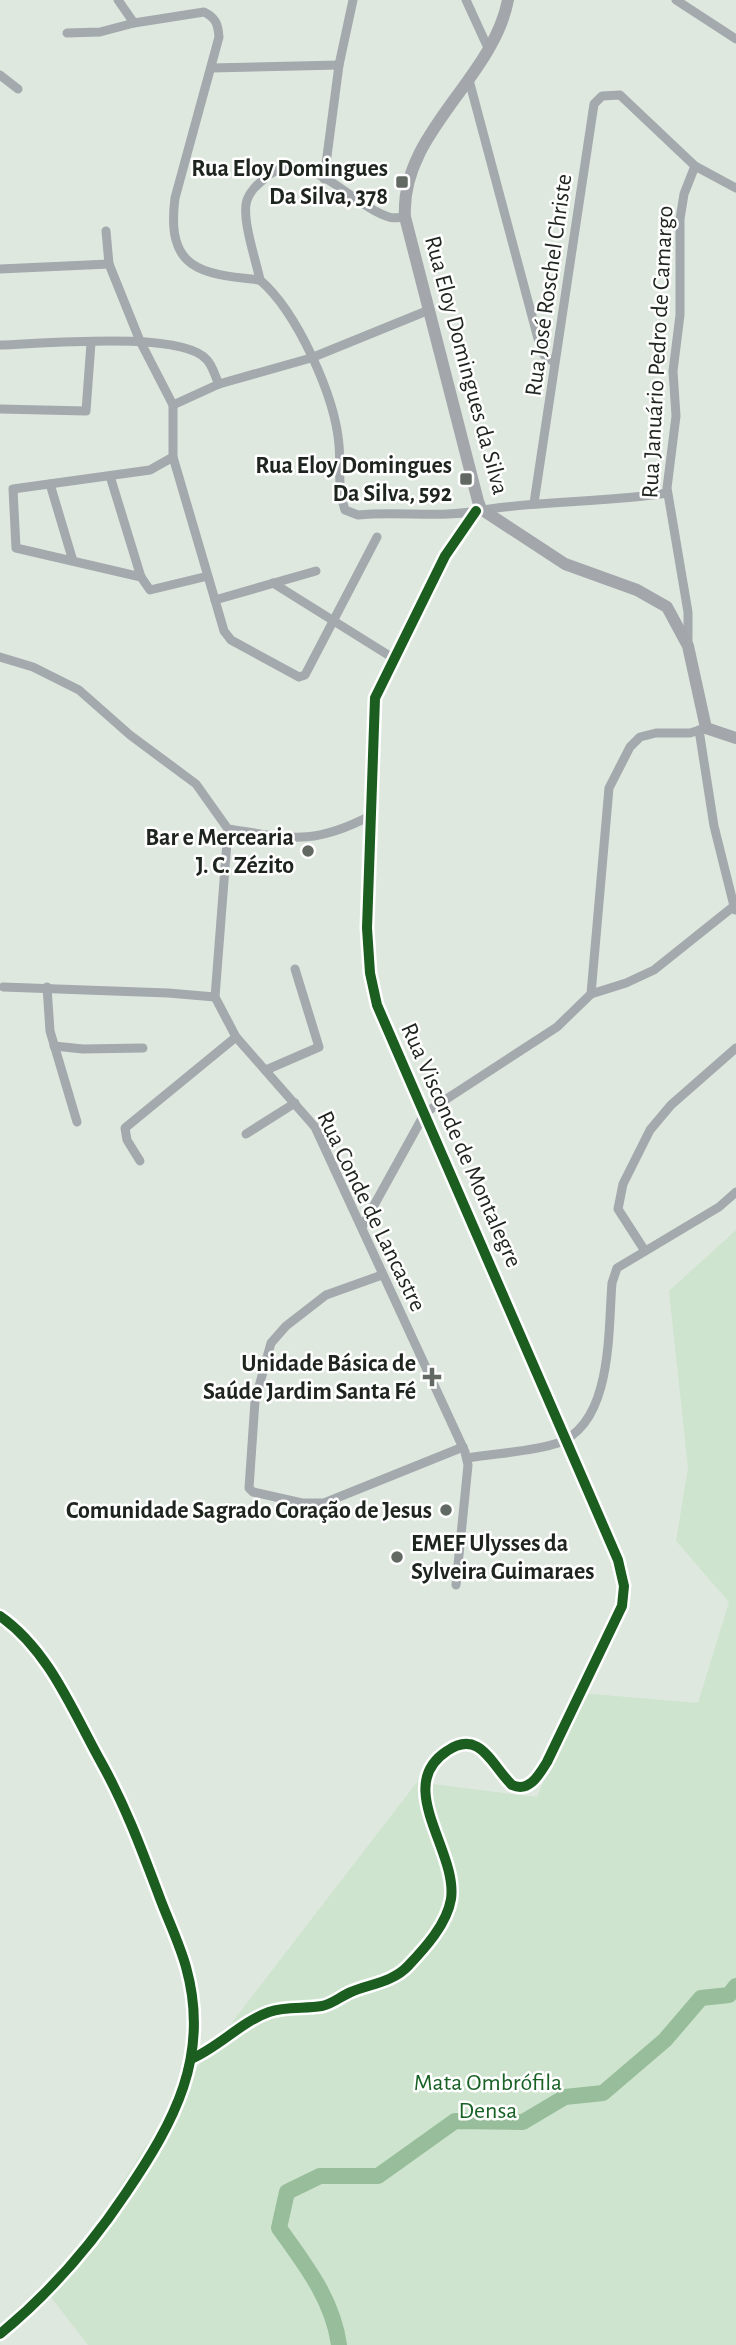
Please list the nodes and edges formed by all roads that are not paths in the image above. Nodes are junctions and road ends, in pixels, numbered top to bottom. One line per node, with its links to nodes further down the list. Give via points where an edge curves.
1 (118, 0): 6 (street)
2 (353, 0): 10 (street)
3 (466, 0): 9 (street)
4 (508, 0): 9 (main road, Rua Eloy Domingues da Silva)
5 (676, 0): 8 (street)
6 (134, 23): 7 (street, via 100,32); 11 (street, via 191,12 213,16 219,37)
7 (67, 33)
8 (736, 38)
9 (488, 48): 13 (main road, Rua Eloy Domingues da Silva)
10 (339, 65): 11 (street); 16 (street)
11 (211, 68): 22 (street, via 175,198 175,241 189,264 207,273)
12 (0, 75): 14 (street)
13 (469, 80): 18 (main road, Rua Eloy Domingues da Silva, via 410,173); 28 (street, via 540,346)
14 (18, 89)
15 (695, 166): 17 (street); 28 (street, Rua José Roschel Christe, via 622,97 603,96 593,110); 35 (street, Rua Januário Pedro de Camargo, via 680,219 680,315 673,371 676,423)
16 (324, 179): 18 (street, via 389,218); 22 (street, via 312,171 285,168 270,173 252,190 245,213)
17 (736, 188)
18 (405, 217): 23 (main road, Rua Eloy Domingues da Silva)
19 (106, 230): 20 (street)
20 (109, 264): 21 (street); 24 (street)
21 (0, 269)
22 (260, 280): 27 (street, via 279,300)
23 (429, 310): 27 (street); 37 (main road, Rua Eloy Domingues da Silva)
24 (140, 341): 25 (street); 29 (street, via 187,346 207,359); 30 (street)
25 (91, 343): 26 (street); 31 (street, via 86,411)
26 (0, 345)
27 (311, 358): 29 (street); 37 (street, via 335,418 339,489 345,510 358,515)
28 (554, 362): 36 (street, Rua José Roschel Christe)
29 (219, 384): 30 (street)
30 (173, 405): 32 (street)
31 (0, 410)
32 (173, 457): 33 (street, via 150,470); 41 (street)
33 (110, 476): 34 (street); 42 (street)
34 (50, 484): 39 (street); 39 (street, via 13,489 16,548)
35 (667, 493): 36 (street, Rua Eloy Domingues da Silva, via 617,501); 46 (street, Rua Januário Pedro de Camargo, via 688,612)
36 (534, 503): 37 (street, Rua Eloy Domingues da Silva)
37 (479, 510): 46 (main road, via 565,564 660,601); 48 (street, Rua Visconde de Montalegre, via 445,556)
38 (377, 537): 45 (street)
39 (73, 561): 42 (street)
40 (316, 571): 43 (street)
41 (208, 576): 42 (street, via 150,590); 44 (street)
42 (141, 577)
43 (273, 583): 44 (street); 45 (street)
44 (215, 600): 45 (street, via 231,640 299,677 305,675)
45 (333, 621): 48 (street)
46 (688, 646): 49 (main road)
47 (0, 657): 52 (street, via 59,678 86,695 196,784)
48 (393, 658): 51 (street, Rua Visconde de Montalegre, via 375,698)
49 (703, 729): 50 (main road); 53 (street, via 714,826); 57 (street, via 640,737 609,788)
50 (736, 738)
51 (370, 816): 52 (street, via 317,838); 65 (street, Rua Visconde de Montalegre, via 367,928 372,987)
52 (228, 829): 58 (street)
53 (735, 909): 57 (street, via 654,970)
54 (295, 969): 63 (street, via 319,1047)
55 (3, 987): 56 (street)
56 (47, 987): 58 (street); 60 (street)
57 (591, 994): 65 (street, via 557,1027)
58 (215, 997): 59 (street, Rua Conde de Lancastre)
59 (236, 1037): 63 (street, Rua Conde de Lancastre); 68 (street, via 125,1128)
60 (54, 1046): 61 (street); 66 (street)
61 (143, 1048)
62 (736, 1048): 71 (street, via 671,1105 650,1130 623,1184 620,1213)
63 (266, 1070): 64 (street, Rua Conde de Lancastre)
64 (295, 1103): 67 (street); 70 (street, Rua Conde de Lancastre, via 315,1127)
65 (425, 1113): 70 (street); 73 (street, Rua Visconde de Montalegre)
66 (77, 1122)
67 (246, 1134)
68 (140, 1161)
69 (736, 1192): 71 (street)
70 (362, 1227): 72 (street, Rua Conde de Lancastre)
71 (645, 1251): 73 (street, via 617,1268 601,1389 586,1418)
72 (382, 1275): 74 (street, Rua Conde de Lancastre); 74 (street, via 326,1295 271,1343 255,1401 249,1488 286,1501 324,1503)
73 (567, 1438): 75 (street); 78 (street, Rua Visconde de Montalegre, via 618,1560 624,1596 617,1619 537,1779 517,1787 479,1746 466,1743 448,1749 434,1763 424,1788 447,1862 451,1897 443,1919 418,1955 398,1975 327,2005 268,2012)
74 (463, 1447): 75 (street, Rua Conde de Lancastre)
75 (468, 1458): 76 (street, Rua Conde de Lancastre)
76 (456, 1585)
77 (0, 1616): 78 (street, via 40,1655 129,1814 186,1967 193,2007)
78 (191, 2059): 79 (street, via 184,2091 166,2131 101,2231 57,2283)
79 (0, 2334)

